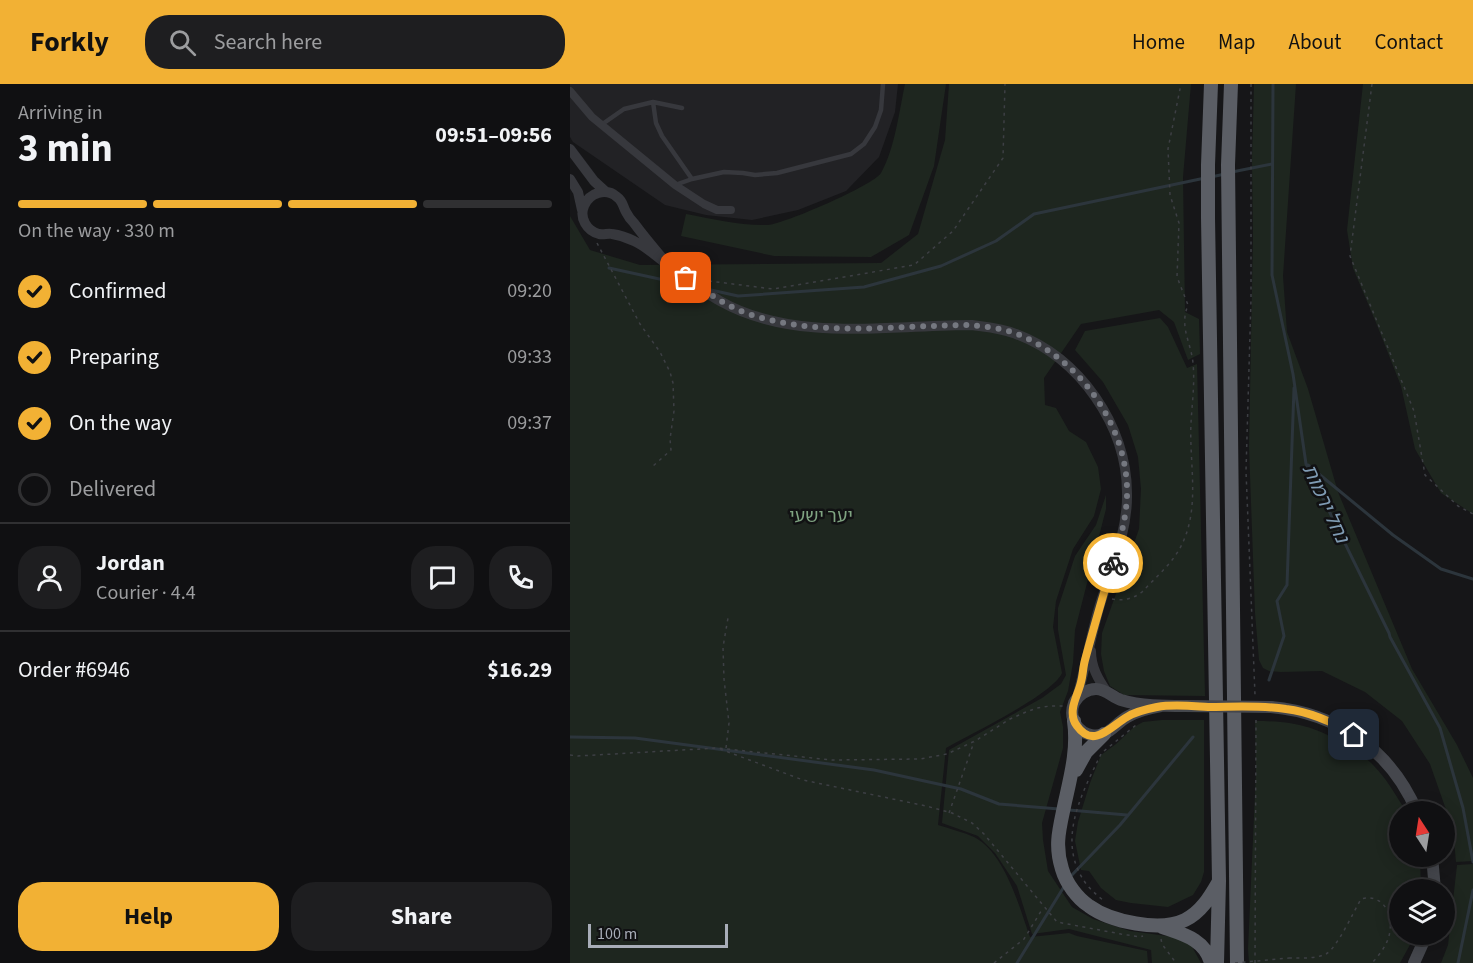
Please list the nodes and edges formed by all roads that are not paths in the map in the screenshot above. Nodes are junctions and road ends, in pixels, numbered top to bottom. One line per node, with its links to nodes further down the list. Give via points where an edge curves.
1 (883, 84): 10 (lane, via 875,128 851,154 777,173 724,172)
2 (1211, 84): 25 (highway, via 1208,218)
3 (1231, 84): 31 (highway, via 1228,165)
4 (570, 91): 7 (street)
5 (653, 102): 6 (lane); 7 (lane, via 624,109); 10 (lane, via 662,136)
6 (682, 108)
7 (601, 125): 11 (street)
8 (570, 149): 12 (street)
9 (570, 179): 13 (street)
10 (693, 179): 11 (lane)
11 (675, 185): 14 (street, via 717,210)
12 (606, 192): 13 (street, via 593,194); 15 (street, via 617,196)
13 (582, 210): 16 (street, via 590,230)
14 (731, 210)
15 (625, 212): 16 (street, via 622,225); 17 (street)
16 (611, 234): 17 (street, via 636,242)
17 (669, 266): 18 (street, via 721,301 748,314 782,323 817,328 972,325 1016,333 1064,362 1102,408 1116,436 1125,470 1125,520)
18 (1091, 638): 19 (street, via 1094,669); 21 (street)
19 (1110, 695): 20 (main road, via 1127,702); 21 (main road, via 1096,689 1088,691 1080,695); 22 (main road, via 1119,710)
20 (1161, 706): 22 (main road, via 1132,714); 24 (main road, bridge, via 1271,707 1320,718 1369,745 1397,775)
21 (1074, 710): 22 (main road, via 1078,728 1086,734 1096,736); 23 (highway, via 1076,746)
22 (1109, 730): 23 (highway, via 1086,752)
23 (1070, 782): 26 (highway, via 1058,841 1068,883 1089,906 1104,914)
24 (1412, 801)
25 (1219, 881): 26 (highway, via 1198,911); 30 (highway)
26 (1158, 928): 29 (highway, via 1189,936 1199,943)
27 (1424, 945): 28 (main road)
28 (1419, 962)
29 (1210, 963)
30 (1217, 963)
31 (1238, 963)

